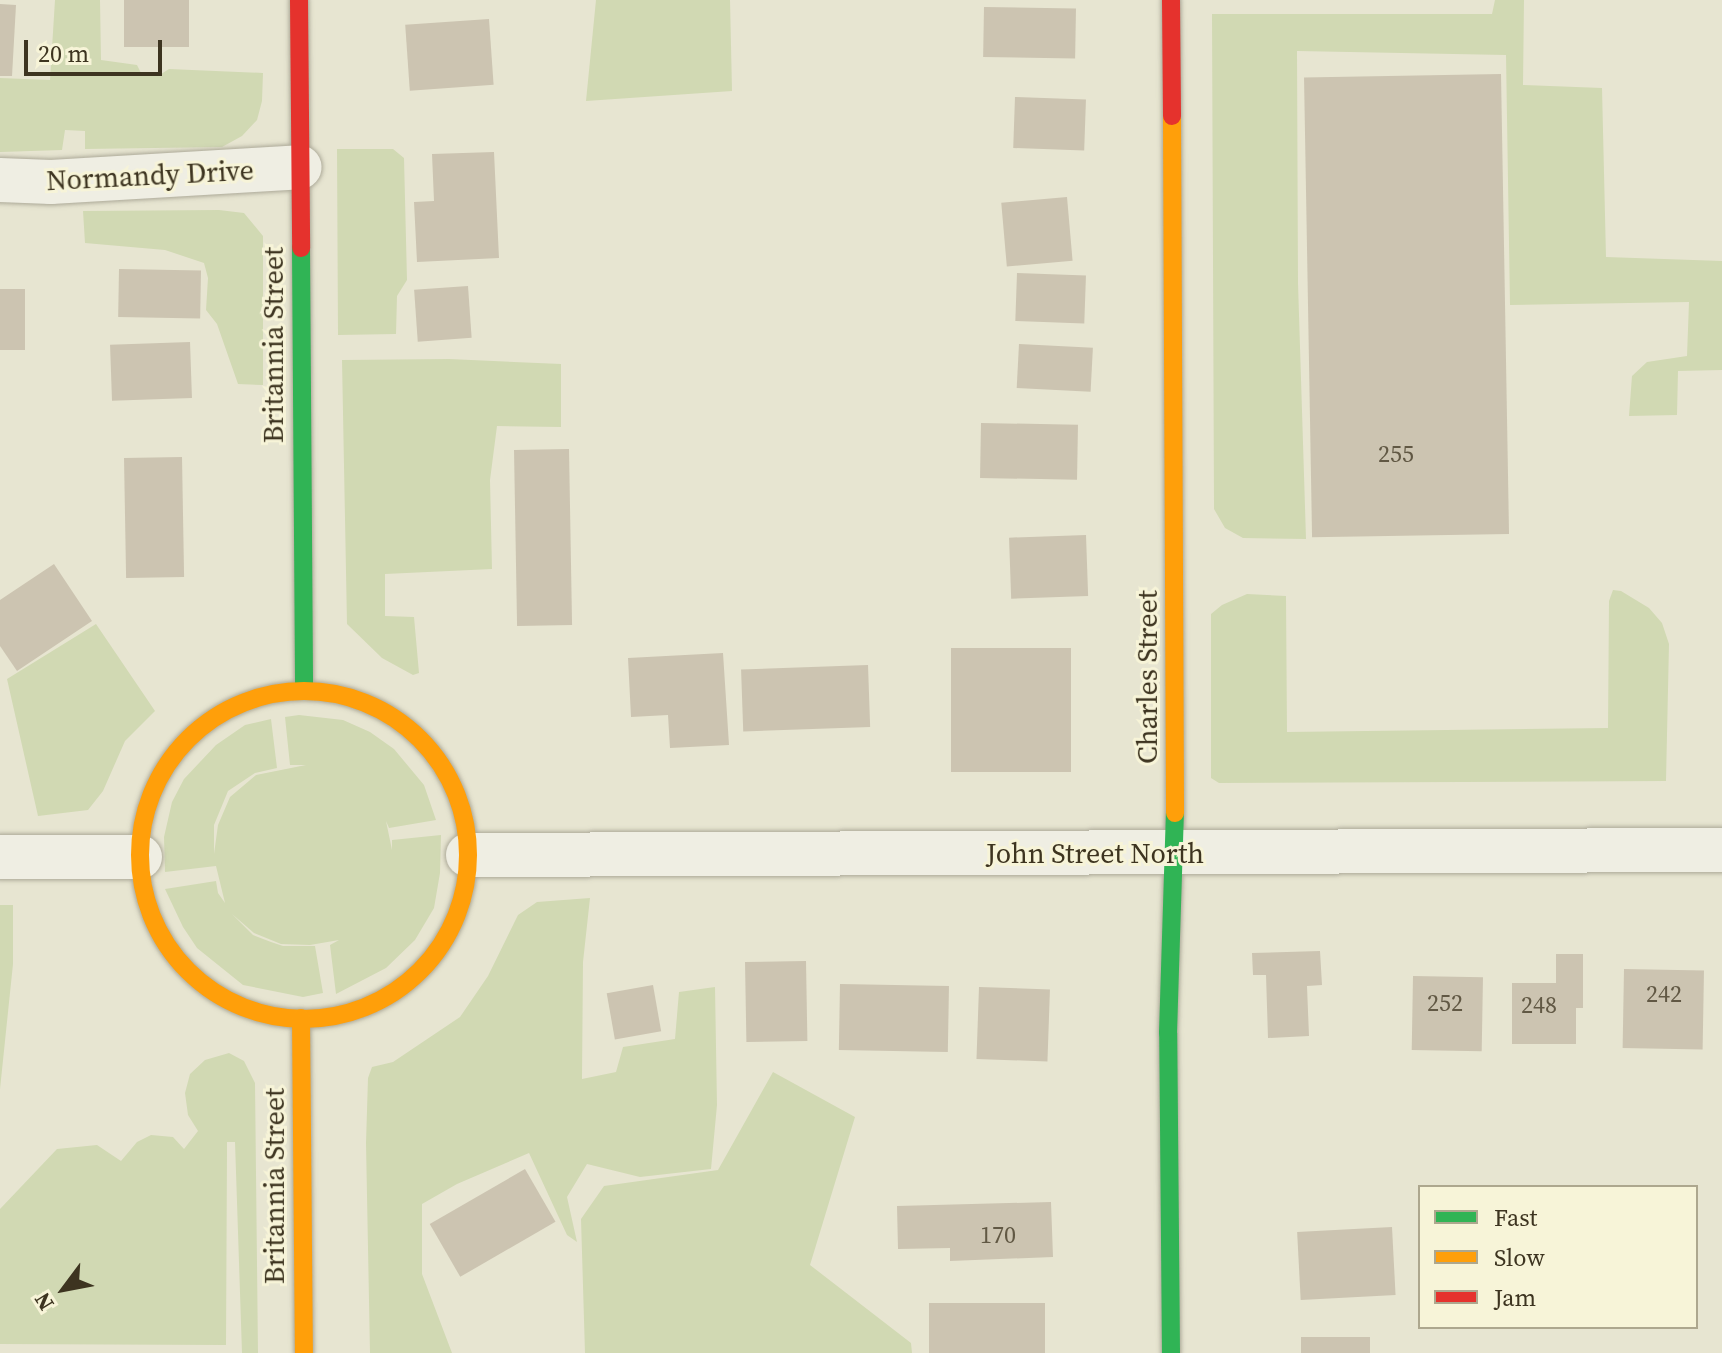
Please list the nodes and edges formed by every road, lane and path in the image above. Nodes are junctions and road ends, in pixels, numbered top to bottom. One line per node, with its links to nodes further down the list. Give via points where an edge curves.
1 (299, 0): 3 (street, Britannia Street)
2 (1171, 0): 7 (street, Charles Street, via 1176,789)
3 (300, 167): 4 (street, Normandy Drive, via 51,182); 5 (street, Britannia Street)
4 (0, 180)
5 (304, 690): 8 (street, via 344,696 382,710 416,734 442,765 460,802); 10 (street, via 264,696 227,710 194,733 169,762 150,797)
6 (1722, 850): 7 (street, John Street North)
7 (1171, 852): 8 (street, John Street North); 13 (street, Charles Street)
8 (468, 855): 11 (street, via 465,891 448,937 418,976 377,1004 330,1018)
9 (0, 857): 10 (street)
10 (140, 857): 11 (street, via 156,925 181,963 226,1000 253,1011)
11 (301, 1018): 12 (street, Britannia Street)
12 (304, 1353)
13 (1171, 1353)

